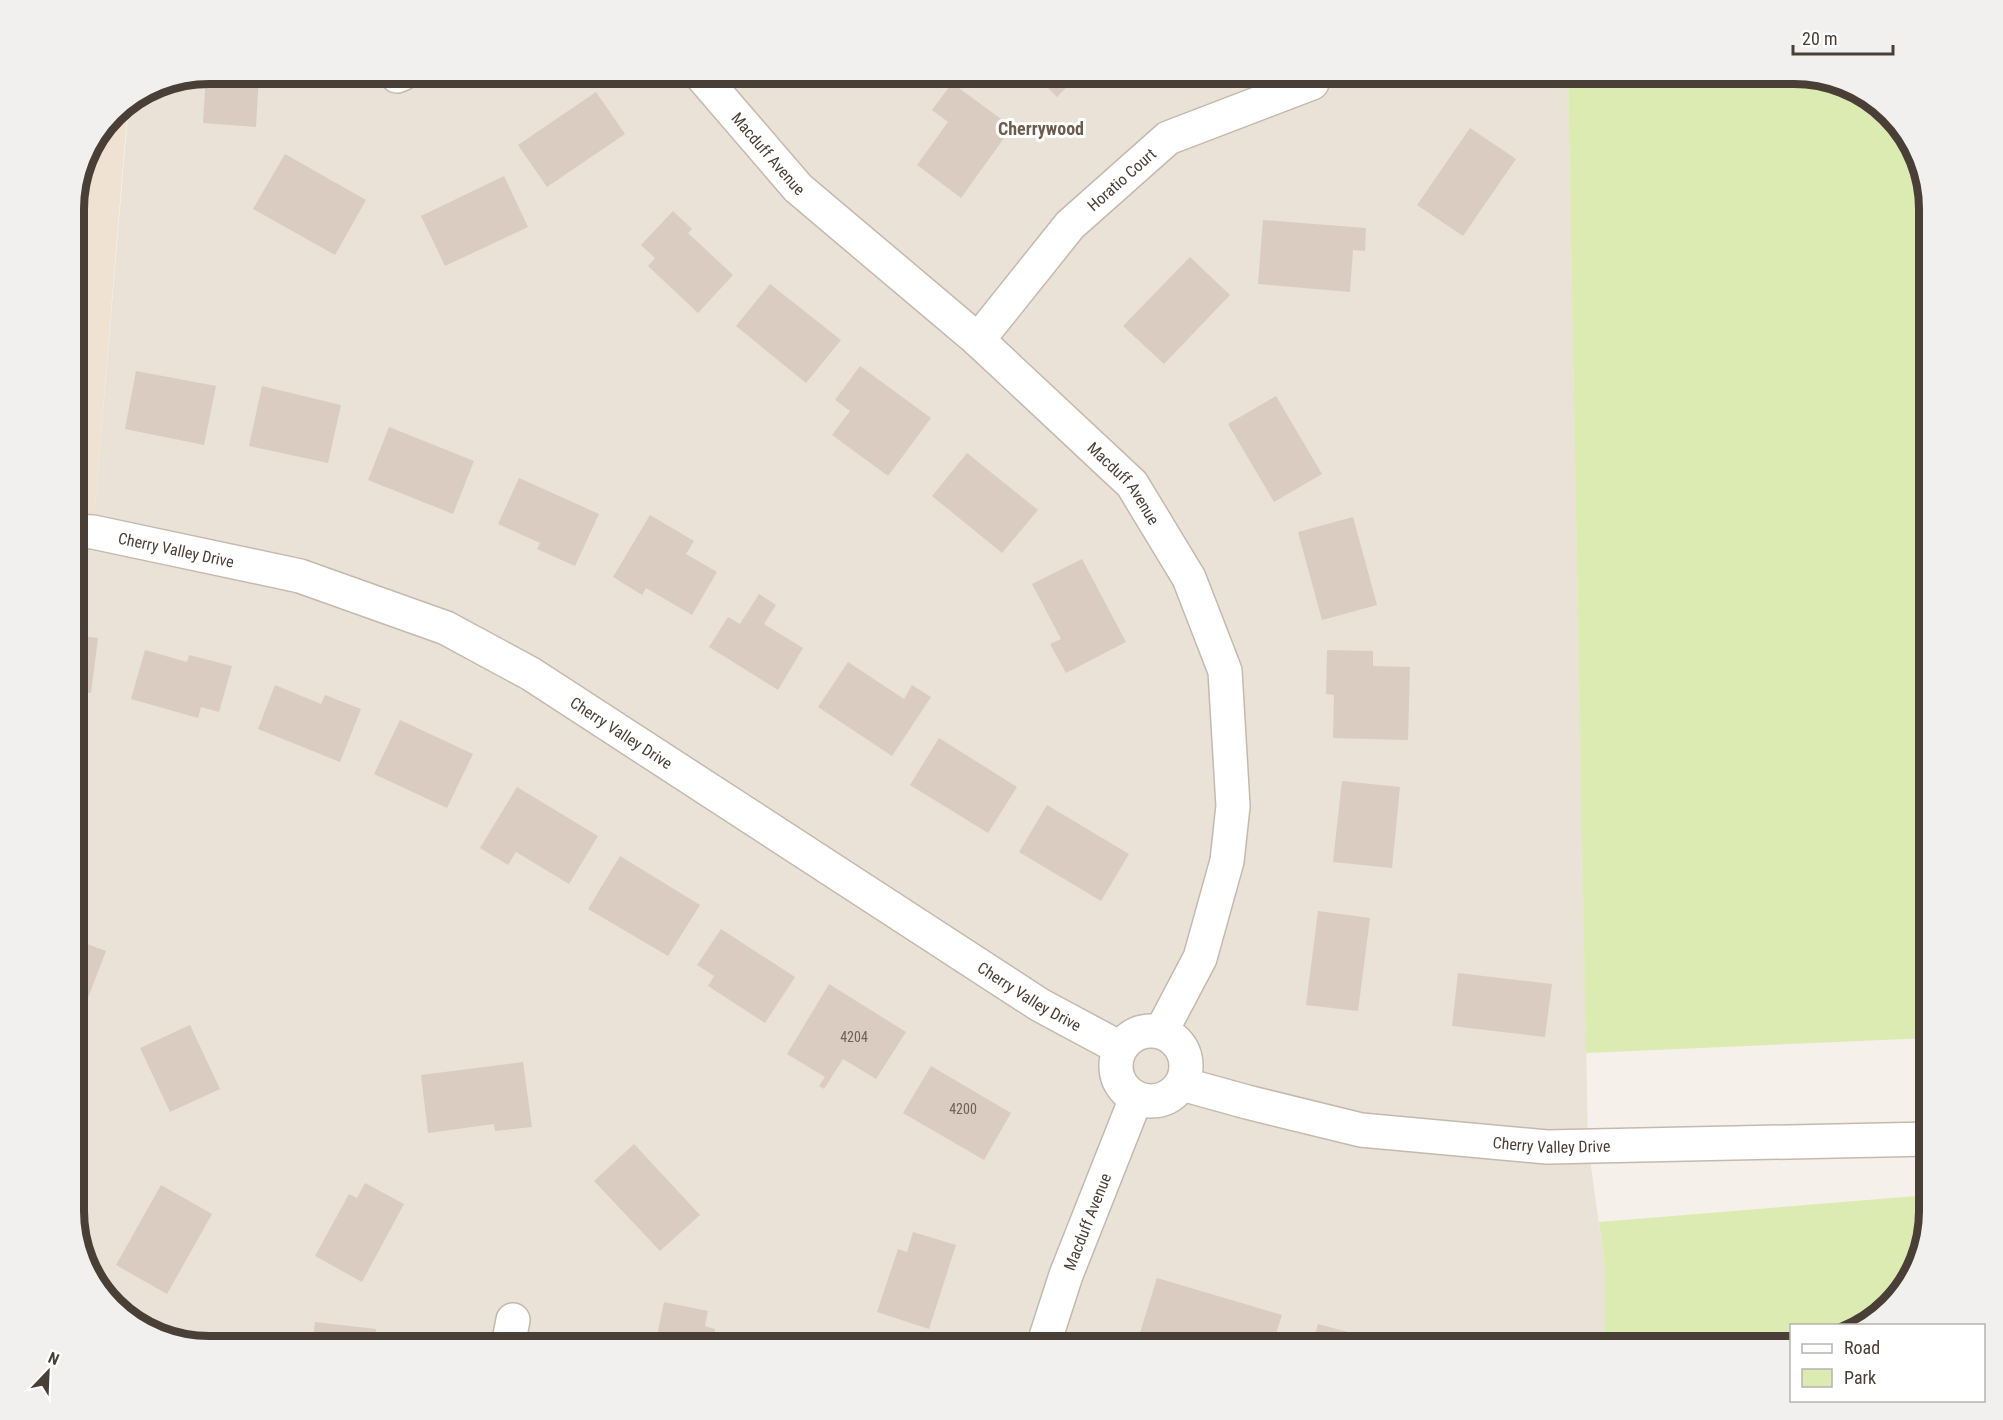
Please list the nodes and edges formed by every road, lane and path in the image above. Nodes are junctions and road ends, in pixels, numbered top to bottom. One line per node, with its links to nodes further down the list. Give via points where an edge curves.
1 (709, 84): 3 (street, Macduff Avenue, via 798,188)
2 (1309, 84): 3 (street, Horatio Court, via 1168,138 1070,225)
3 (978, 340): 5 (street, Macduff Avenue, via 1132,484 1189,578 1225,671 1233,806 1227,861 1200,958)
4 (84, 532): 6 (street, Cherry Valley Drive, via 300,576 446,628 531,674 1040,1005)
5 (1161, 1032): 6 (street, via 1131,1036); 7 (street, via 1176,1040 1185,1054 1187,1069)
6 (1120, 1048): 8 (street, via 1115,1066 1121,1085)
7 (1182, 1083): 8 (street, via 1170,1096 1153,1101); 9 (street, Cherry Valley Drive, via 1361,1130 1547,1147)
8 (1136, 1098): 10 (street, Macduff Avenue, via 1066,1275)
9 (1919, 1139)
10 (1047, 1336)

